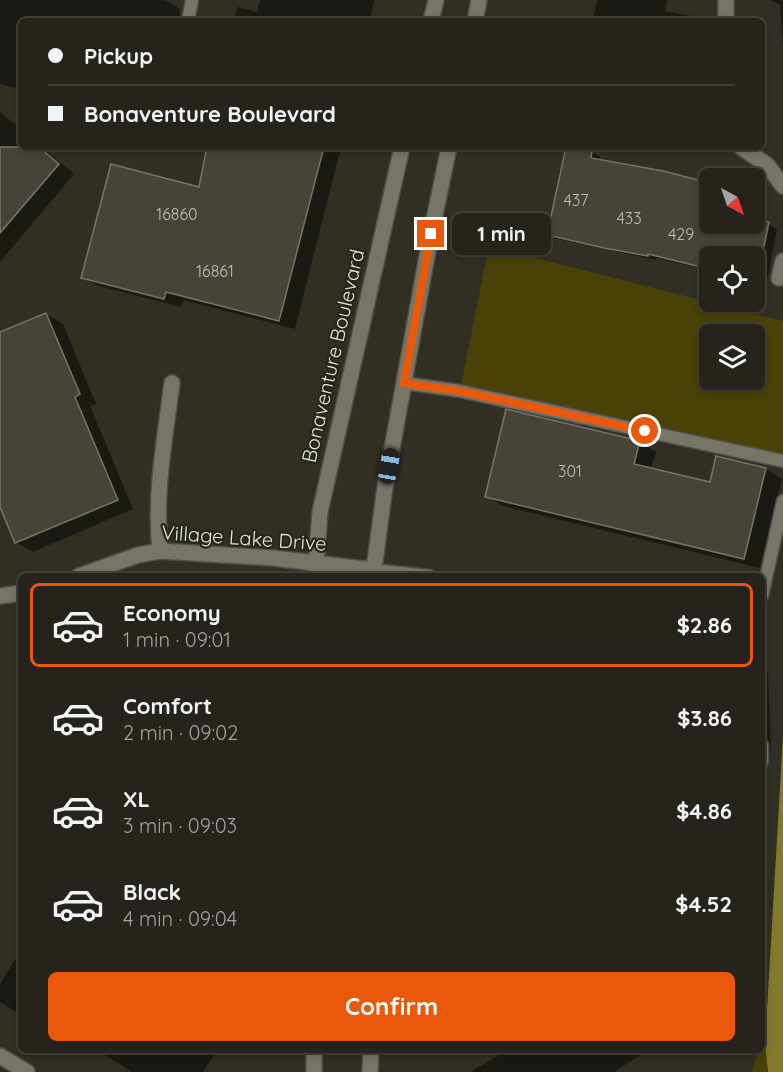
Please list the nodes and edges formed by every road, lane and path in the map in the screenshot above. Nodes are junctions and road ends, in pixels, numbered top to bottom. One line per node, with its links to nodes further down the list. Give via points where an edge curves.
1 (192, 0): 5 (lane)
2 (436, 0): 6 (main road)
3 (479, 0): 7 (main road)
4 (726, 0): 8 (main road)
5 (189, 18)
6 (432, 18)
7 (476, 18)
8 (726, 18)
9 (401, 150): 20 (main road, Bonaventure Boulevard, via 320,512)
10 (448, 150): 16 (main road)
11 (745, 150): 12 (main road, via 767,165)
12 (783, 186)
13 (783, 261): 14 (main road)
14 (779, 278)
15 (172, 383): 19 (main road, via 158,499)
16 (404, 383): 17 (lane, via 460,391); 22 (main road)
17 (783, 461)
18 (783, 501): 23 (lane)
19 (160, 551): 20 (main road, Village Lake Drive); 21 (main road, Village Lake Drive)
20 (315, 569): 22 (main road, Village Lake Drive)
21 (87, 573)
22 (373, 573)
23 (765, 582)
24 (18, 594): 25 (main road)
25 (0, 596)
26 (314, 1053): 30 (main road)
27 (371, 1053): 31 (main road)
28 (0, 1056): 29 (main road)
29 (27, 1072)
30 (314, 1072)
31 (370, 1072)

